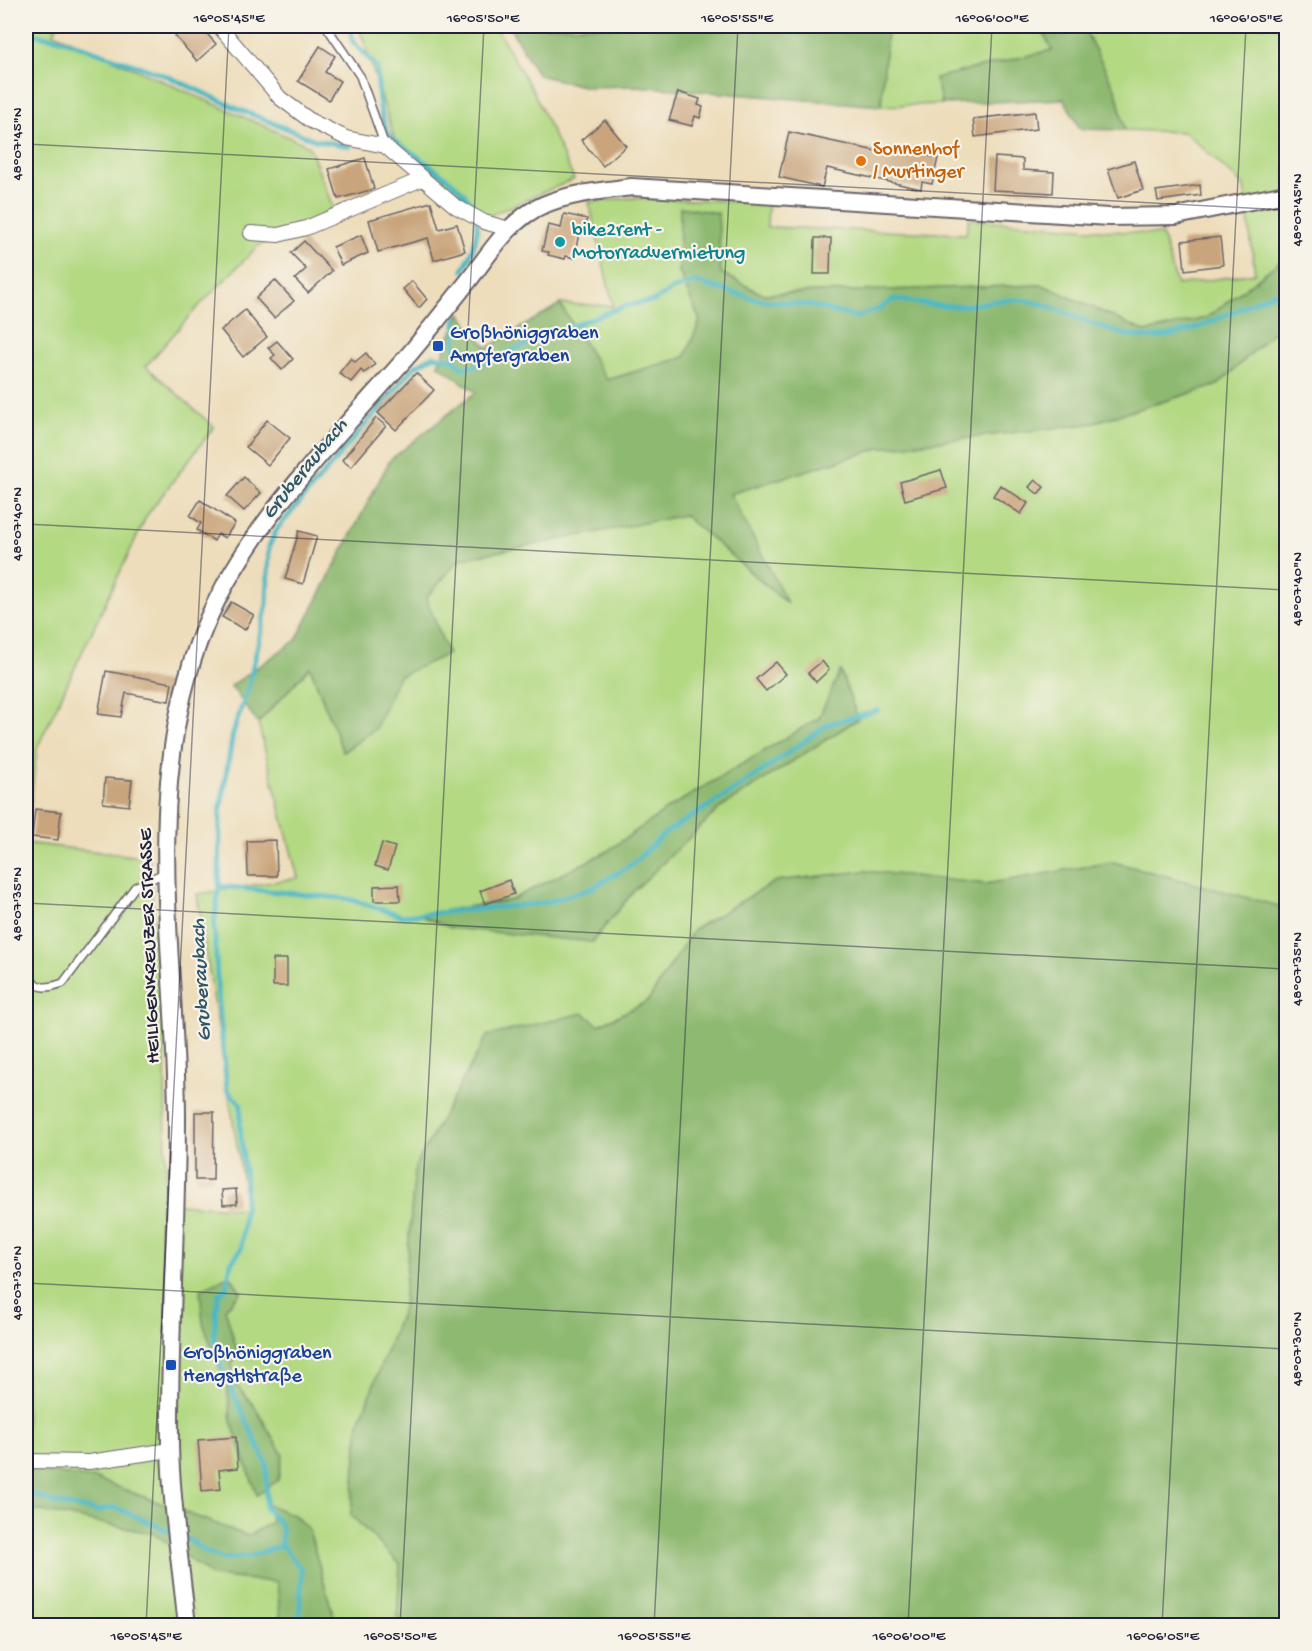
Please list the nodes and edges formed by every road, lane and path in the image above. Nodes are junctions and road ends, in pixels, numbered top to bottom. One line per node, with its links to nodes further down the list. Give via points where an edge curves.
1 (219, 26): 3 (street, via 280,98 312,121 346,138)
2 (326, 26): 3 (lane, via 360,76)
3 (385, 146): 4 (street)
4 (422, 179): 6 (street, via 455,206 484,222); 7 (street, via 306,228 278,235)
5 (1287, 194): 6 (street, HEILIGENKREUZER STRASSE, via 1176,216 1110,217 632,187 590,192 541,206)
6 (509, 229): 8 (street, HEILIGENKREUZER STRASSE, via 433,325 255,533 227,580 204,627 182,701 171,771)
7 (251, 232)
8 (166, 872): 9 (lane, via 135,887 63,983 47,989 34,986); 10 (street, HEILIGENKREUZER STRASSE, via 177,1117)
9 (26, 975)
10 (170, 1450): 11 (street, via 89,1462); 12 (street, HEILIGENKREUZER STRASSE)
11 (26, 1461)
12 (187, 1626)

